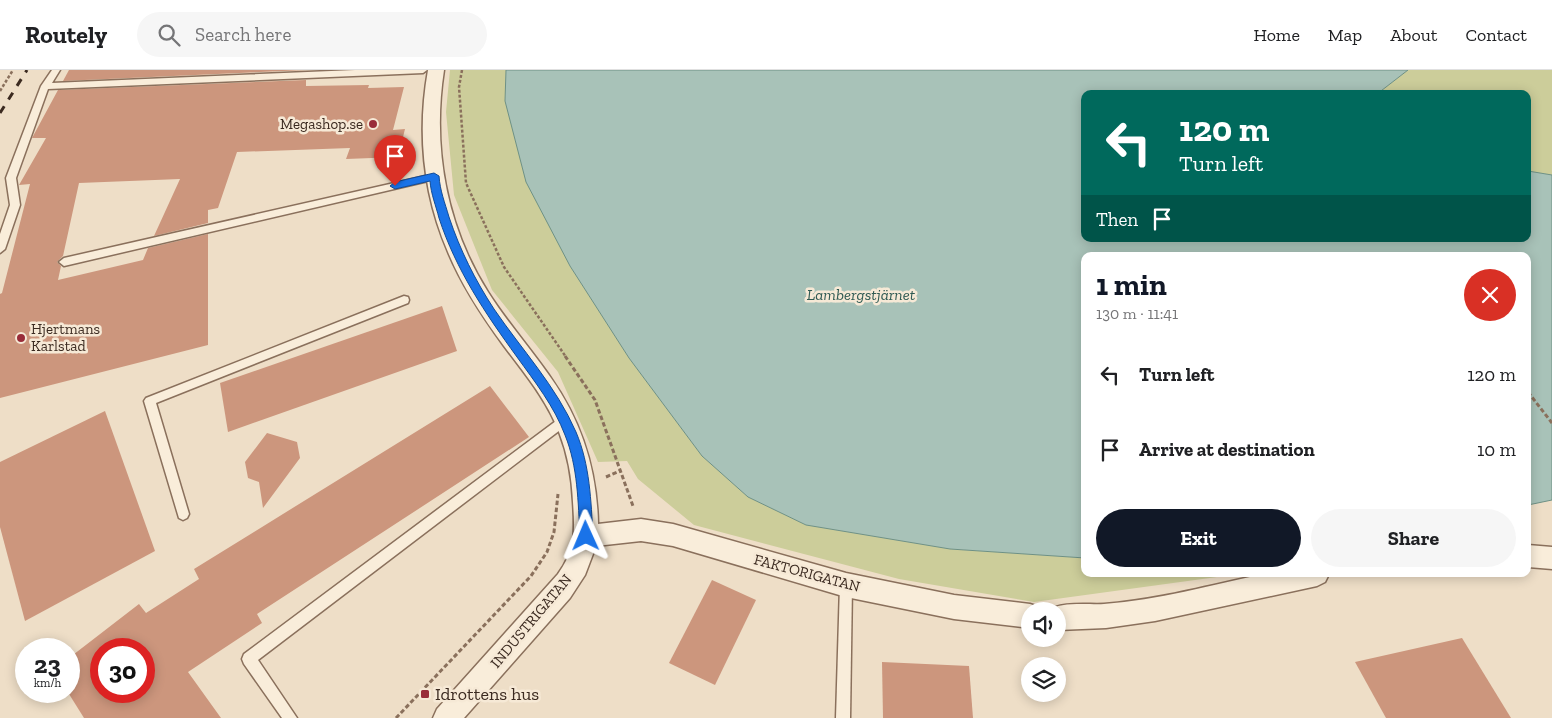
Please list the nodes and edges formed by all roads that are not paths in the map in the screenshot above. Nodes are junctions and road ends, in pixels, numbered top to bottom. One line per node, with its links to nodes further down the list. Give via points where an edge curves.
1 (56, 70): 4 (lane)
2 (423, 70): 4 (lane)
3 (436, 70): 5 (street, INDUSTRIGATAN, via 431,116)
4 (45, 86): 6 (lane, via 11,178 15,205)
5 (434, 176): 7 (lane); 9 (street, INDUSTRIGATAN, via 449,232 468,276 553,398)
6 (0, 248)
7 (64, 262)
8 (404, 300): 10 (lane, via 150,401)
9 (564, 420): 11 (street, INDUSTRIGATAN, via 578,455 584,484); 18 (lane, via 249,659)
10 (183, 514)
11 (586, 536): 15 (street, FAKTORIGATAN, via 641,530 673,535); 19 (street, INDUSTRIGATAN, via 578,566 553,600)
12 (1531, 556): 13 (street)
13 (1552, 558)
14 (1303, 577): 17 (street, via 1155,609)
15 (846, 585): 16 (street, FAKTORIGATAN, via 954,607); 20 (lane)
16 (1021, 615)
17 (1066, 618)
18 (290, 718)
19 (446, 718)
20 (843, 718)

